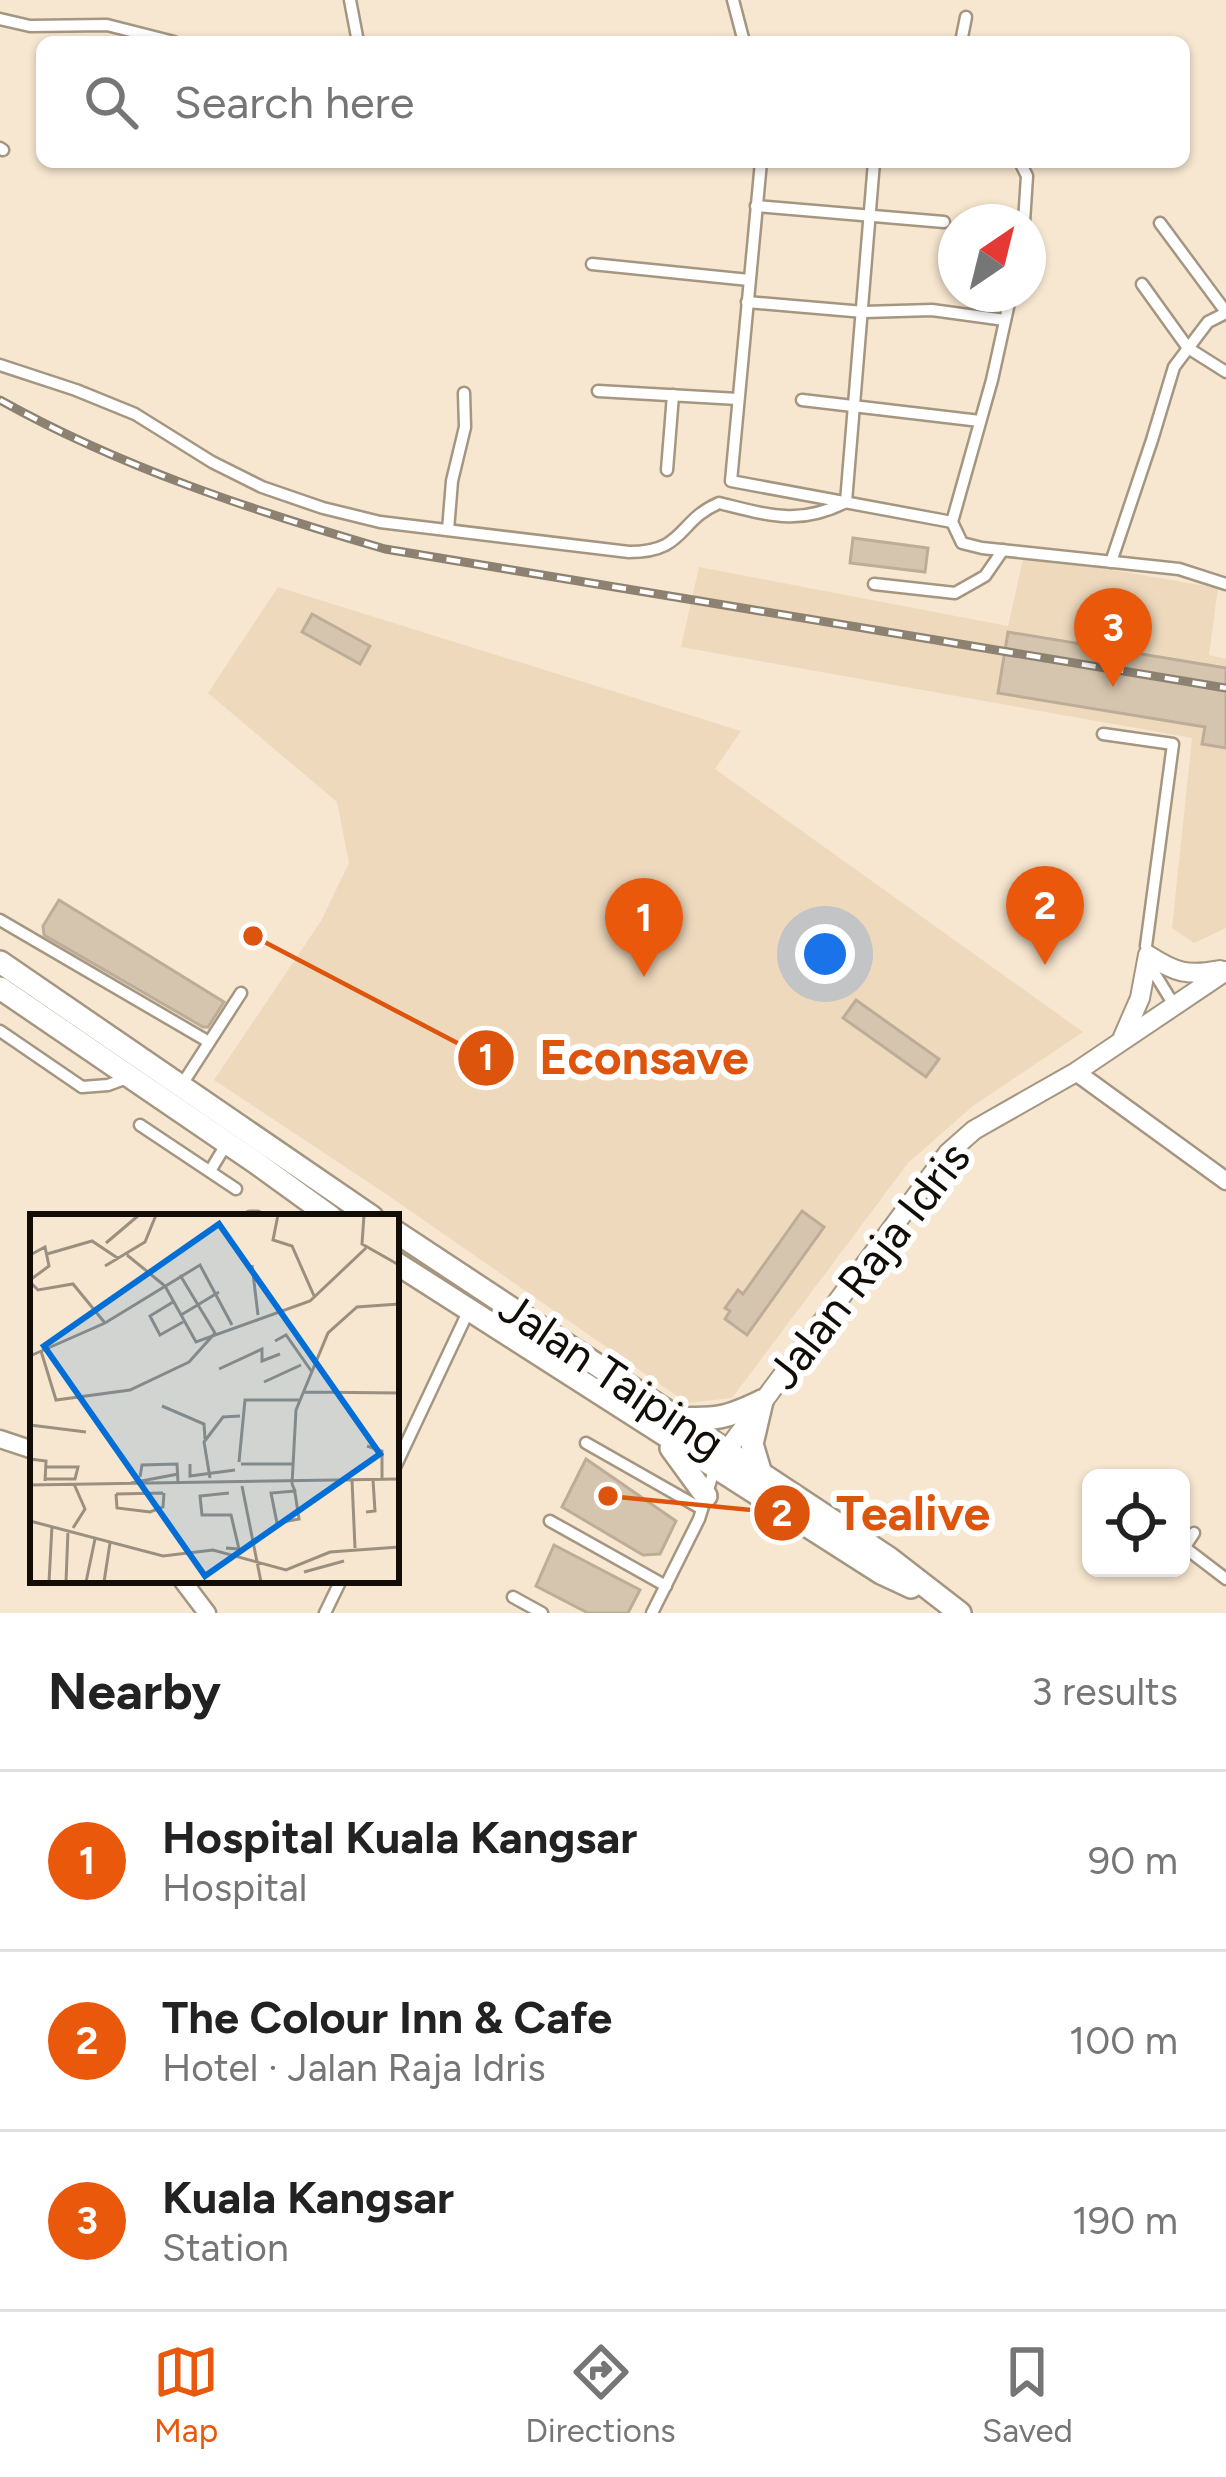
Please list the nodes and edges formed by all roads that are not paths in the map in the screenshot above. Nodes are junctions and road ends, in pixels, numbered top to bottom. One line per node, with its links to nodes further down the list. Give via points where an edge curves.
1 (350, 0): 6 (street)
2 (733, 0): 7 (street)
3 (966, 17): 8 (street)
4 (0, 19): 5 (street, via 107,25)
5 (150, 36)
6 (357, 36)
7 (743, 36)
8 (962, 36)
9 (759, 168): 13 (street)
10 (874, 168): 14 (street)
11 (1022, 168): 12 (street)
12 (1025, 204)
13 (756, 206): 14 (street); 18 (street)
14 (871, 216): 15 (street); 21 (street)
15 (938, 222)
16 (1160, 223): 23 (street)
17 (592, 264): 18 (street)
18 (749, 280): 20 (street)
19 (1142, 284): 25 (street)
20 (747, 302): 21 (street); 31 (street)
21 (863, 311): 24 (street); 33 (street)
22 (1007, 312): 24 (street)
23 (1226, 313): 25 (street)
24 (1005, 320): 34 (street)
25 (1188, 348): 27 (street); 40 (street, via 1174,367)
26 (0, 365): 38 (street, via 135,414 262,487 380,522)
27 (1226, 372)
28 (598, 391): 30 (street)
29 (464, 392): 38 (street)
30 (673, 395): 31 (street); 35 (street)
31 (738, 399): 36 (street, via 731,481)
32 (802, 400): 33 (street)
33 (855, 406): 34 (street); 36 (street)
34 (980, 421): 37 (street)
35 (667, 470)
36 (846, 502): 37 (street); 38 (street, via 801,518 719,503 656,552)
37 (952, 522): 39 (street, via 962,542)
38 (448, 530)
39 (1004, 550): 40 (street); 41 (street, via 985,576 956,593)
40 (1111, 562): 42 (street)
41 (874, 584)
42 (1226, 584)
43 (1103, 734): 45 (street, via 1173,744)
44 (0, 920): 53 (street)
45 (1148, 955): 47 (main road, via 1194,975); 50 (street); 52 (main road)
46 (0, 962): 56 (highway)
47 (1226, 970): 50 (main road, Jalan Raja Idris)
48 (0, 988): 55 (highway)
49 (241, 993): 53 (street)
50 (1174, 1005): 52 (main road, Jalan Raja Idris)
51 (0, 1031): 55 (street, via 82,1087)
52 (1121, 1041): 54 (main road, Jalan Raja Idris)
53 (209, 1042): 56 (street)
54 (1076, 1072): 60 (street); 69 (main road, Jalan Raja Idris, via 948,1153)
55 (130, 1077): 58 (highway)
56 (181, 1086): 62 (highway)
57 (140, 1125): 59 (street)
58 (227, 1143): 59 (street); 63 (highway)
59 (209, 1172): 61 (street)
60 (1226, 1180)
61 (236, 1189)
62 (334, 1192): 64 (highway); 65 (highway)
63 (327, 1214)
64 (353, 1214)
65 (367, 1214)
66 (399, 1234): 70 (highway, Jalan Taiping)
67 (399, 1265): 68 (highway, Jalan Taiping)
68 (468, 1312): 71 (highway, Jalan Taiping); 76 (street)
69 (763, 1401): 70 (highway, via 732,1416); 75 (main road, Jalan Raja Idris); 77 (highway, via 752,1444)
70 (676, 1418): 75 (highway, Jalan Taiping)
71 (656, 1430): 75 (highway, Jalan Taiping); 78 (highway)
72 (0, 1438): 74 (street)
73 (586, 1443): 78 (street)
74 (30, 1449)
75 (720, 1458): 77 (highway, Jalan Taiping); 78 (street); 86 (highway, Jalan Taiping, via 881,1573)
76 (399, 1459)
77 (761, 1474): 86 (highway, Jalan Taiping)
78 (704, 1502): 84 (street)
79 (550, 1521): 84 (street)
80 (1194, 1533): 81 (street, via 1188,1550)
81 (1226, 1579)
82 (184, 1583): 87 (street)
83 (340, 1583): 88 (street)
84 (665, 1586): 90 (street)
85 (513, 1598): 89 (street)
86 (952, 1608)
87 (207, 1613)
88 (325, 1613)
89 (542, 1613)
90 (652, 1613)

